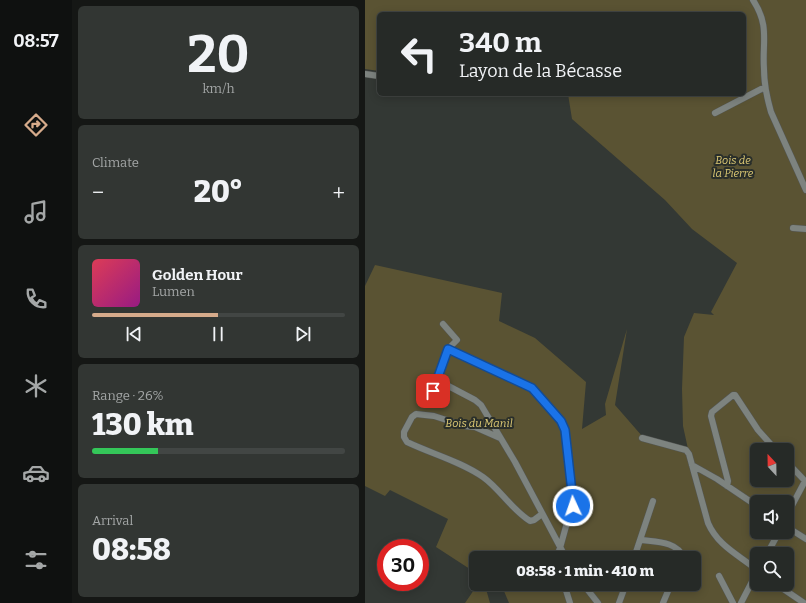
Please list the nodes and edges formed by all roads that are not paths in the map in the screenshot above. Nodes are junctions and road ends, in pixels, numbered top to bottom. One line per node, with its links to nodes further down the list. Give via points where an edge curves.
1 (753, 0): 4 (street, via 764,26)
2 (365, 74): 3 (street)
3 (377, 76)
4 (765, 87): 5 (street); 6 (street, via 771,112)
5 (715, 114)
6 (806, 190)
7 (793, 228): 8 (street)
8 (806, 229)
9 (443, 324): 10 (street, via 457,340)
10 (448, 349): 11 (street); 27 (street, via 532,388 561,421 565,430 573,501)
11 (437, 380): 12 (street); 13 (street, via 481,405)
12 (429, 402)
13 (500, 438): 23 (street); 23 (street, via 475,427 434,416 415,414 404,435 409,443 483,477 530,521)
14 (642, 438): 16 (street, via 686,450)
15 (770, 443): 19 (street, via 735,395 712,412)
16 (692, 465): 19 (street); 32 (street, via 708,523 716,537 727,549)
17 (794, 470): 18 (street)
18 (805, 482): 22 (street)
19 (727, 486): 21 (street)
20 (653, 501): 26 (street)
21 (750, 501)
22 (794, 502)
23 (542, 514): 27 (street)
24 (794, 531): 25 (street)
25 (806, 539)
26 (641, 540): 30 (street); 31 (street, via 664,543)
27 (560, 548): 28 (street); 29 (street)
28 (559, 551)
29 (562, 551)
30 (637, 551)
31 (679, 551)
32 (750, 566)
33 (719, 576): 44 (street)
34 (750, 585): 45 (street)
35 (566, 591): 40 (street)
36 (589, 591): 41 (street)
37 (623, 591): 42 (street)
38 (668, 591): 43 (street)
39 (787, 591): 46 (street)
40 (570, 603)
41 (598, 603)
42 (619, 603)
43 (663, 603)
44 (733, 603)
45 (741, 603)
46 (804, 603)

